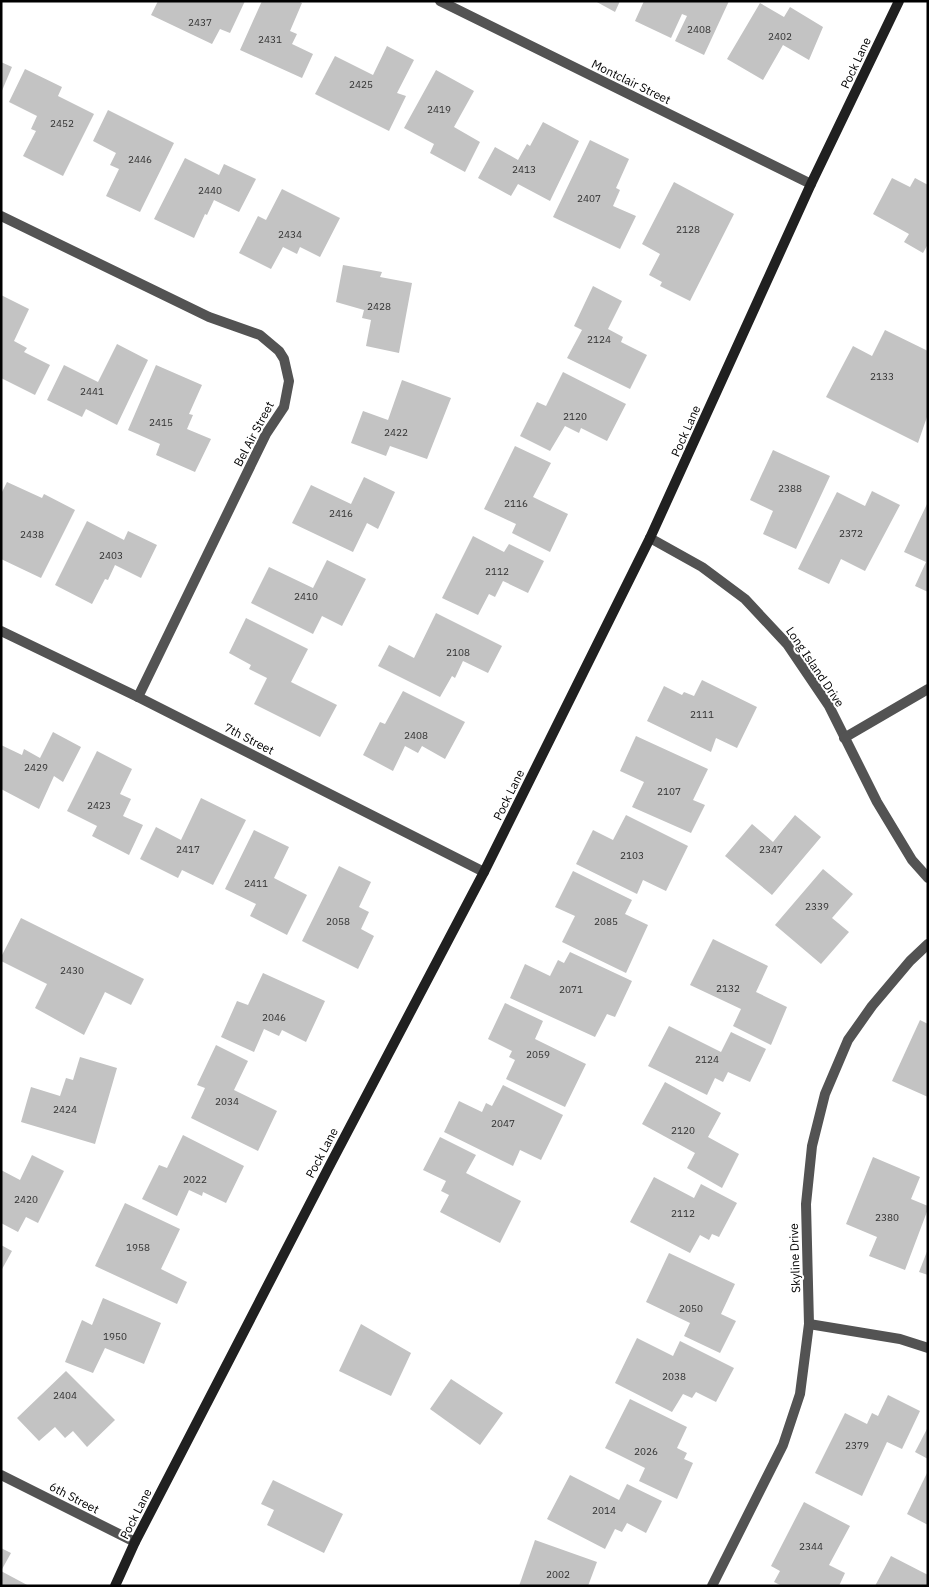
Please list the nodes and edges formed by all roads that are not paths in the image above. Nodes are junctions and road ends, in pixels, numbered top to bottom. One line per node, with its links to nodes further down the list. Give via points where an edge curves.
1 (440, 1): 3 (street, Montclair Street)
2 (899, 1): 3 (street, Pock Lane)
3 (812, 184): 5 (street, Pock Lane)
4 (1, 216): 8 (street, Bel Air Street, via 210,317 260,335 279,351 284,360 289,381 284,407 266,434)
5 (650, 538): 9 (street, Long Island Drive, via 702,566 745,598 787,644 828,706); 10 (street, Pock Lane)
6 (1, 631): 8 (street, 7th Street)
7 (928, 689): 9 (street)
8 (138, 697): 10 (street, 7th Street)
9 (844, 738): 11 (street, Long Island Drive, via 877,802 912,860)
10 (484, 872): 16 (street, Pock Lane)
11 (928, 878)
12 (928, 944): 13 (street, Skyline Drive, via 878,998 848,1040 825,1094 812,1146 806,1204)
13 (809, 1324): 14 (street, via 900,1339); 18 (street, Skyline Drive, via 800,1394 783,1445)
14 (928, 1348)
15 (1, 1475): 16 (street, 6th Street)
16 (135, 1542): 17 (street, Pock Lane)
17 (115, 1586)
18 (712, 1586)

